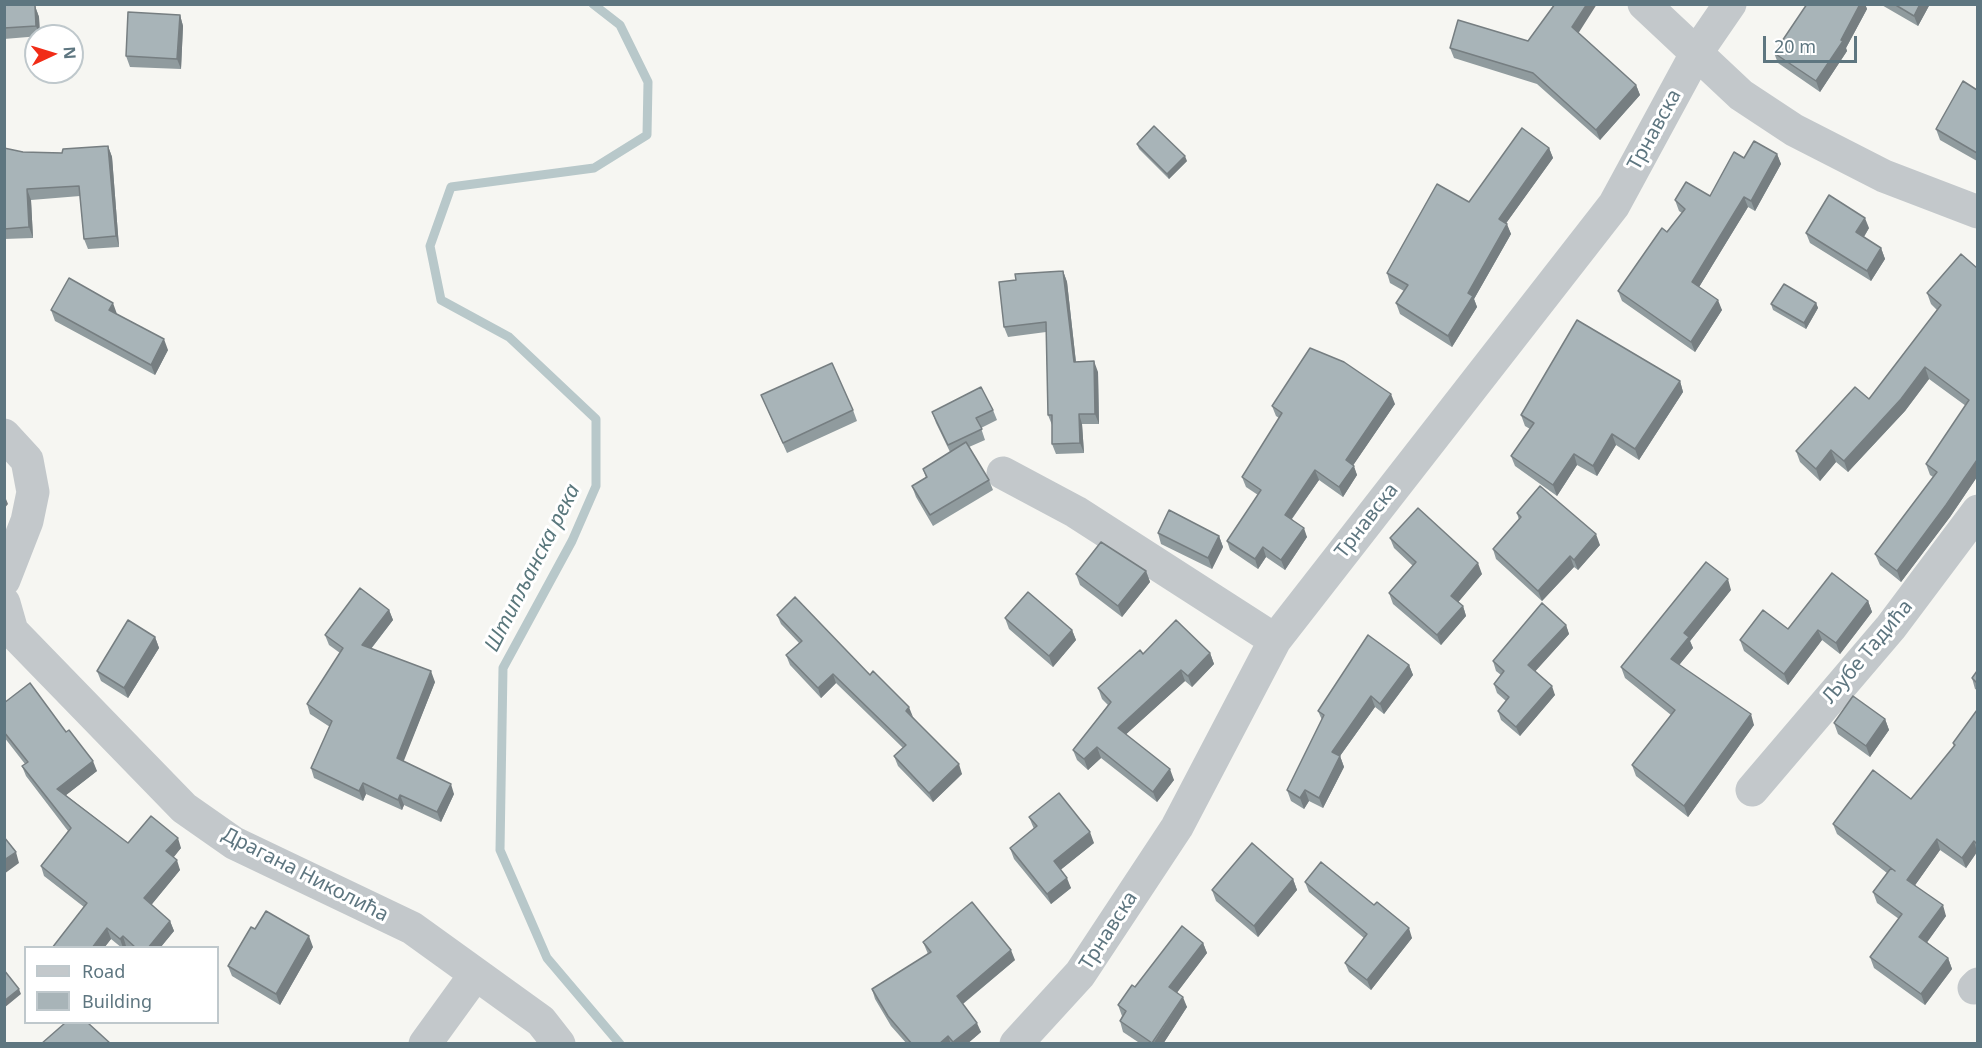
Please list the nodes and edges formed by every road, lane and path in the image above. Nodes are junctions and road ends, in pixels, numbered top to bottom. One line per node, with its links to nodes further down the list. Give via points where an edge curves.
1 (1644, 4): 3 (street)
2 (1730, 4): 3 (street, Трнавска)
3 (1698, 52): 4 (street, via 1741,95 1794,130 1884,176); 10 (street, Трнавска, via 1614,205)
4 (1977, 212)
5 (4, 435): 8 (street, via 27,460 33,492 27,521)
6 (1004, 473): 10 (street, via 1076,512)
7 (1977, 511): 11 (street, Љубе Тадића, via 1891,627)
8 (4, 580)
9 (4, 603): 12 (street, Драгана Николића, via 12,631 184,808 234,843 412,928)
10 (1275, 640): 15 (street, Трнавска, via 1177,827 1080,974)
11 (1752, 790)
12 (475, 975): 13 (street); 14 (street, Драгана Николића, via 541,1021)
13 (425, 1044)
14 (559, 1044)
15 (1016, 1044)

